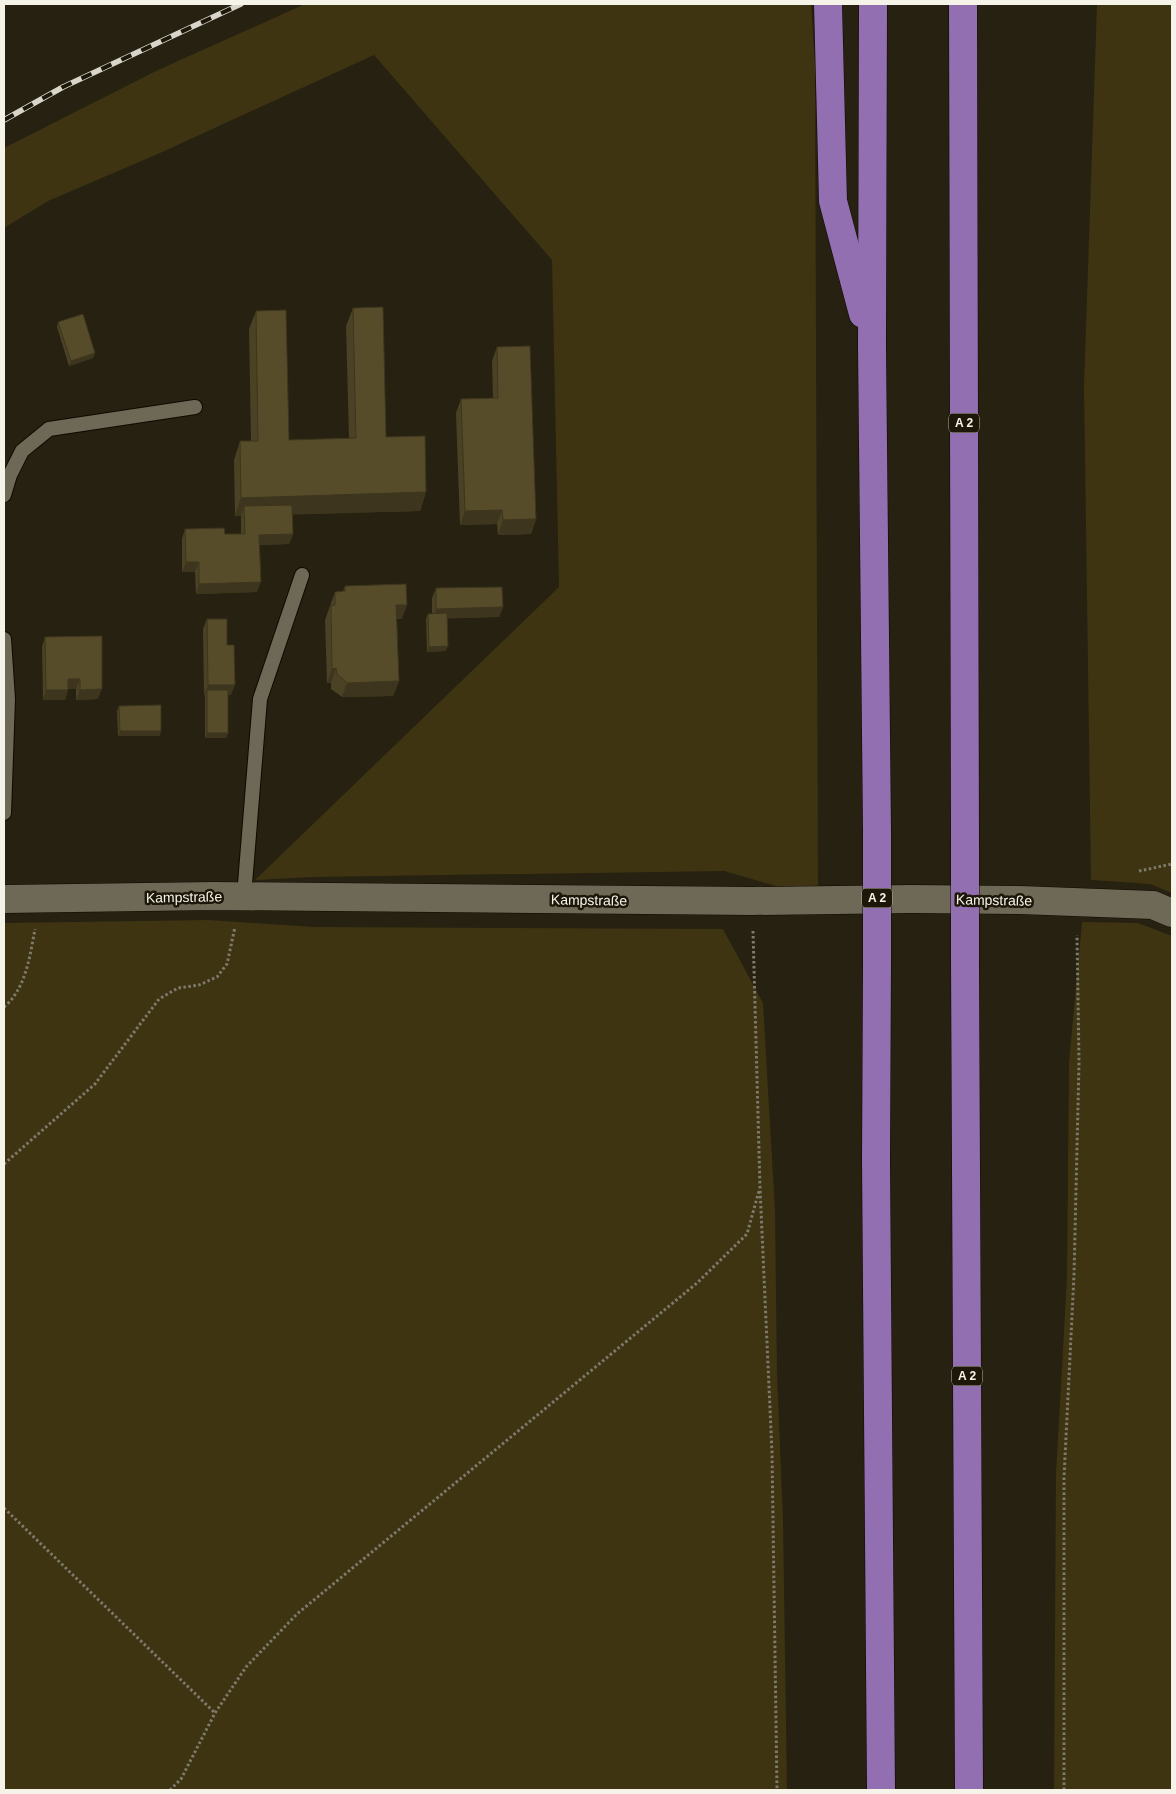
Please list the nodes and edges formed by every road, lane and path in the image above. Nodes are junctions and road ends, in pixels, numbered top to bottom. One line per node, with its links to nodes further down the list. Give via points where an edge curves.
1 (828, 4): 4 (highway, via 833,201)
2 (873, 4): 4 (highway, A 2)
3 (963, 4): 24 (highway, A 2, bridge)
4 (872, 347): 23 (highway, A 2, bridge)
5 (195, 407): 6 (lane, via 49,429 22,450)
6 (4, 495)
7 (302, 575): 10 (lane, via 260,699)
8 (4, 639): 9 (lane, via 8,699)
9 (4, 813)
10 (242, 896): 11 (street, Kampstraße); 13 (street, Kampstraße); 17 (path, via 227,964 217,977 199,985 178,988 159,999 94,1084)
11 (40, 898): 12 (street, Kampstraße); 16 (path, via 28,966 10,1002)
12 (4, 899)
13 (752, 901): 14 (street, Kampstraße, via 921,899); 18 (path)
14 (1077, 902): 15 (street, Kampstraße, via 1153,905); 25 (path, via 1074,1255 1064,1478)
15 (1172, 913)
16 (4, 1007)
17 (4, 1164)
18 (760, 1188): 20 (path, via 747,1234 697,1284 297,1614 246,1668); 22 (path, via 772,1453)
19 (4, 1508): 20 (path)
20 (214, 1713): 21 (path, via 181,1779)
21 (170, 1790)
22 (777, 1790)
23 (881, 1790)
24 (969, 1790)
25 (1064, 1790)

